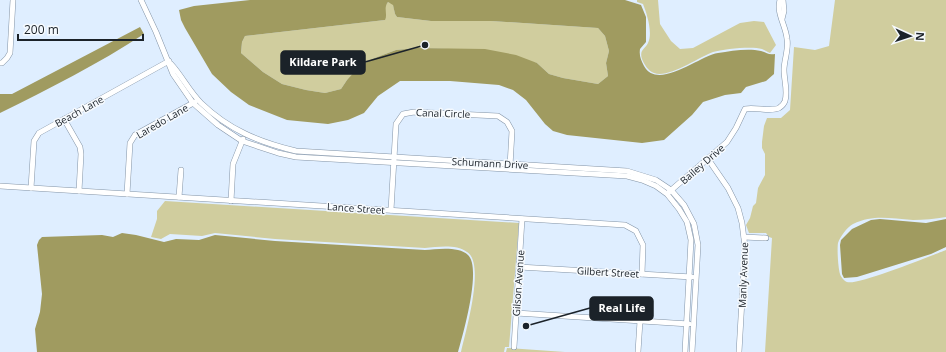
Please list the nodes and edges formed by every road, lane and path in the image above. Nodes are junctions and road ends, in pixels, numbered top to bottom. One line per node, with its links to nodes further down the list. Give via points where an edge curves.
1 (13, 0): 5 (street, via 10,53 2,63)
2 (141, 0): 4 (street, Schumann Drive)
3 (781, 0): 11 (street, Bailey Drive, via 780,11 788,45 784,69 785,103 775,110 745,109 727,142)
4 (168, 61): 6 (street, Schumann Drive); 7 (street, Schumann Drive, via 173,74); 8 (street, Beach Lane)
5 (0, 62)
6 (199, 100): 7 (street, Laredo Lane); 9 (street, Schumann Drive)
7 (193, 103): 10 (street, Schumann Drive, via 218,126); 19 (street, Laredo Lane, via 135,135 130,143)
8 (64, 119): 16 (street, Beach Lane, via 35,137); 18 (street, via 80,147)
9 (245, 135): 10 (street); 12 (street, Schumann Drive, via 296,151)
10 (242, 141): 12 (street, Schumann Drive, via 296,157); 22 (street, via 233,164)
11 (708, 159): 17 (street, Bailey Drive); 25 (street, Manly Avenue, via 738,208)
12 (394, 160): 13 (street, Schumann Drive); 13 (street, Canal Circle, via 396,124 403,114 414,112 498,116 507,122 512,131); 23 (street, Canal Circle)
13 (510, 167): 17 (street, Schumann Drive, via 627,171 656,180); 20 (street, Schumann Drive, via 627,176 656,186)
14 (181, 170): 21 (street)
15 (0, 186): 16 (street, Lance Street)
16 (31, 188): 18 (street, Lance Street)
17 (671, 190): 20 (street, Bailey Drive); 30 (street, Schumann Drive, via 684,205 694,224 698,245)
18 (79, 191): 19 (street, Lance Street)
19 (127, 194): 21 (street, Lance Street)
20 (667, 194): 29 (street, Schumann Drive, via 687,222 691,240)
21 (179, 197): 22 (street, Lance Street)
22 (231, 200): 23 (street, Lance Street)
23 (391, 210): 24 (street, Lance Street)
24 (522, 219): 27 (street, Gilson Avenue); 28 (street, Lance Street, via 625,225 636,231 643,245)
25 (744, 237): 26 (street); 39 (street, Manly Avenue)
26 (766, 238)
27 (519, 267): 28 (street, Gilbert Street); 31 (street, Gilson Avenue)
28 (642, 274): 29 (street, Gilbert Street)
29 (690, 277): 30 (street, Gilbert Street); 33 (street, Schumann Drive)
30 (696, 277): 34 (street, Schumann Drive)
31 (516, 314): 32 (street); 35 (street, Gilson Avenue)
32 (640, 321): 33 (street); 36 (street)
33 (687, 324): 34 (street); 37 (street, Schumann Drive)
34 (694, 325): 38 (street, Schumann Drive)
35 (514, 347)
36 (638, 352)
37 (685, 352)
38 (692, 352)
39 (739, 352)

